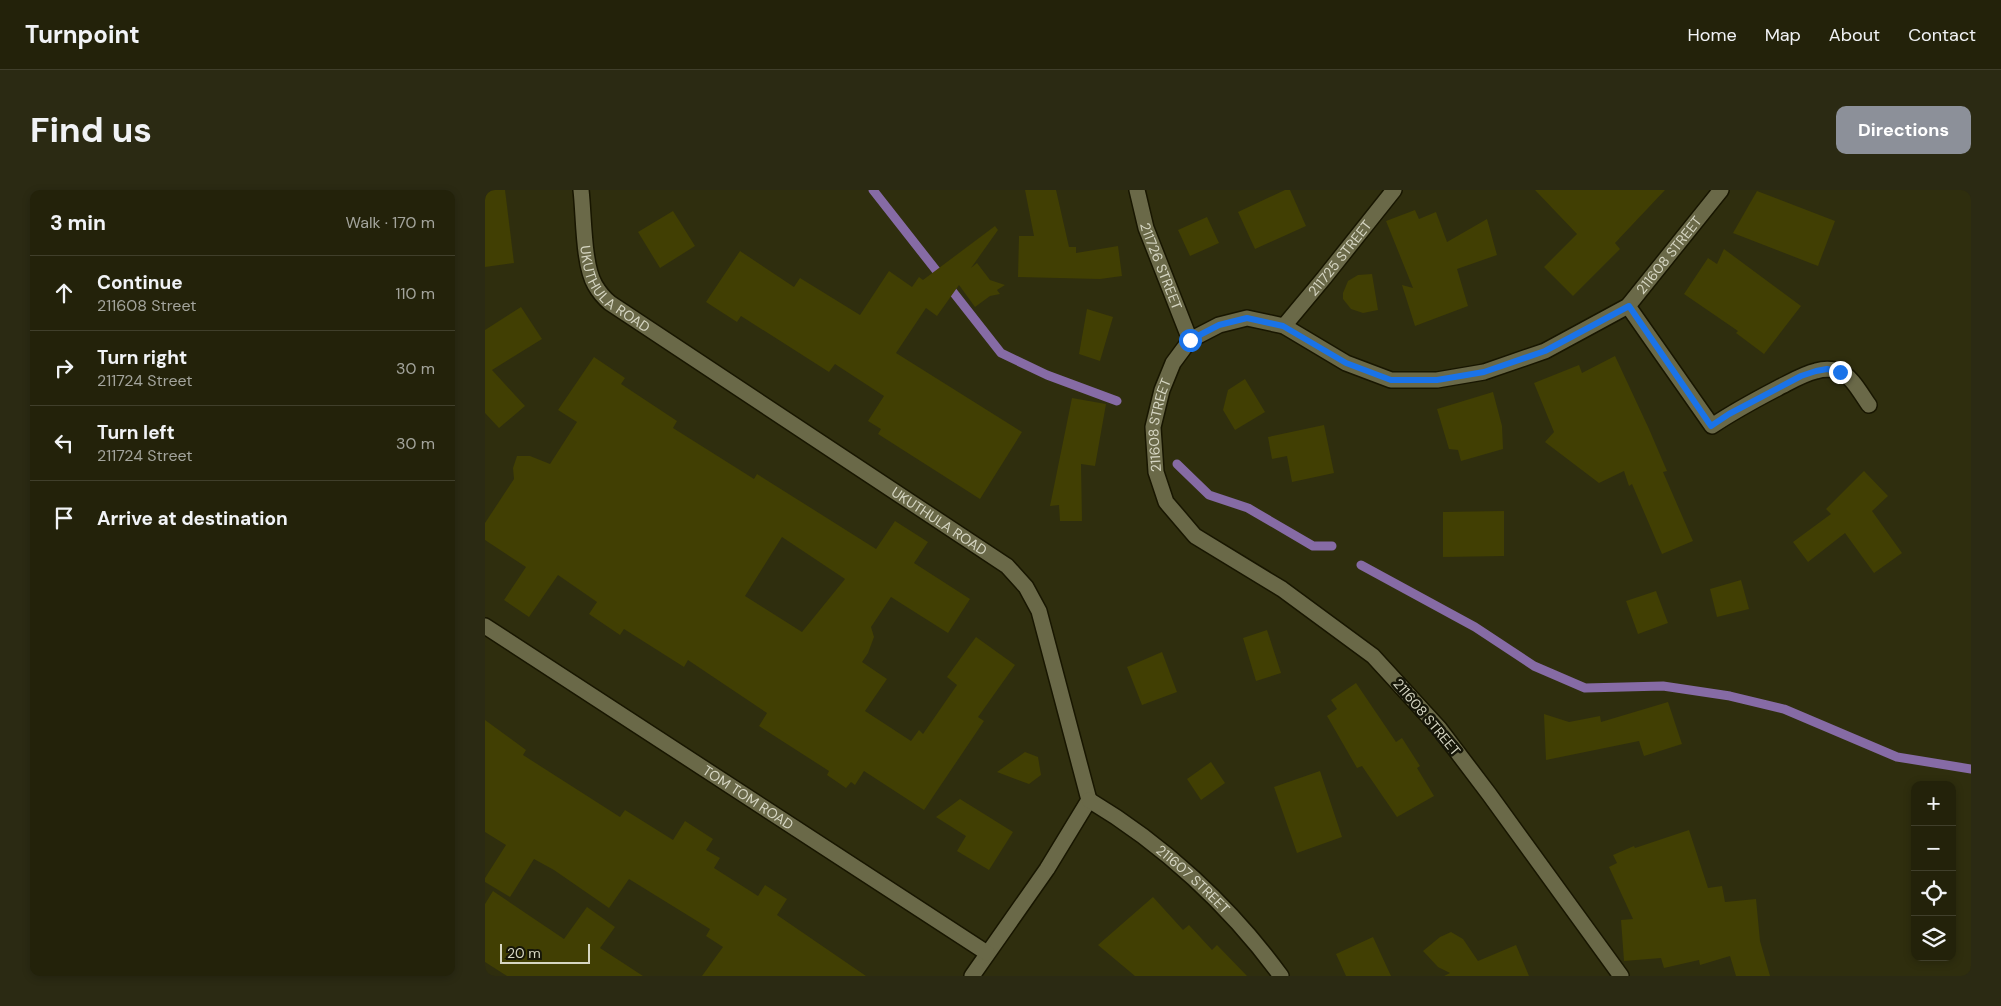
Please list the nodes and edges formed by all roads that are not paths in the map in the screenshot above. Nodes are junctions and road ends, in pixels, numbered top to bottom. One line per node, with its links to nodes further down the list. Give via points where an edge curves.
1 (581, 190): 10 (street, UKUTHULA ROAD, via 588,266 594,284 610,303 1007,566 1026,587 1039,611)
2 (1137, 190): 7 (street, 211726 STREET, via 1146,228)
3 (1394, 190): 6 (street, 211725 STREET)
4 (1721, 190): 5 (street, 211608 STREET)
5 (1629, 306): 6 (street, 211608 STREET, via 1545,351 1484,372 1437,380 1391,380 1346,363); 8 (street, via 1711,426 1801,376 1827,369 1840,372 1853,382)
6 (1283, 326): 7 (street, 211608 STREET, via 1247,318 1219,325)
7 (1190, 340): 14 (street, 211608 STREET, via 1173,364 1162,390 1153,427 1156,472 1167,502 1195,536 1282,589 1379,662 1461,758)
8 (1869, 405)
9 (485, 626): 11 (street, TOM TOM ROAD)
10 (1089, 800): 11 (street, via 1047,869); 13 (street, 211607 STREET, via 1117,817 1185,871 1226,909)
11 (987, 953): 12 (street)
12 (972, 976)
13 (1281, 976)
14 (1621, 976)

